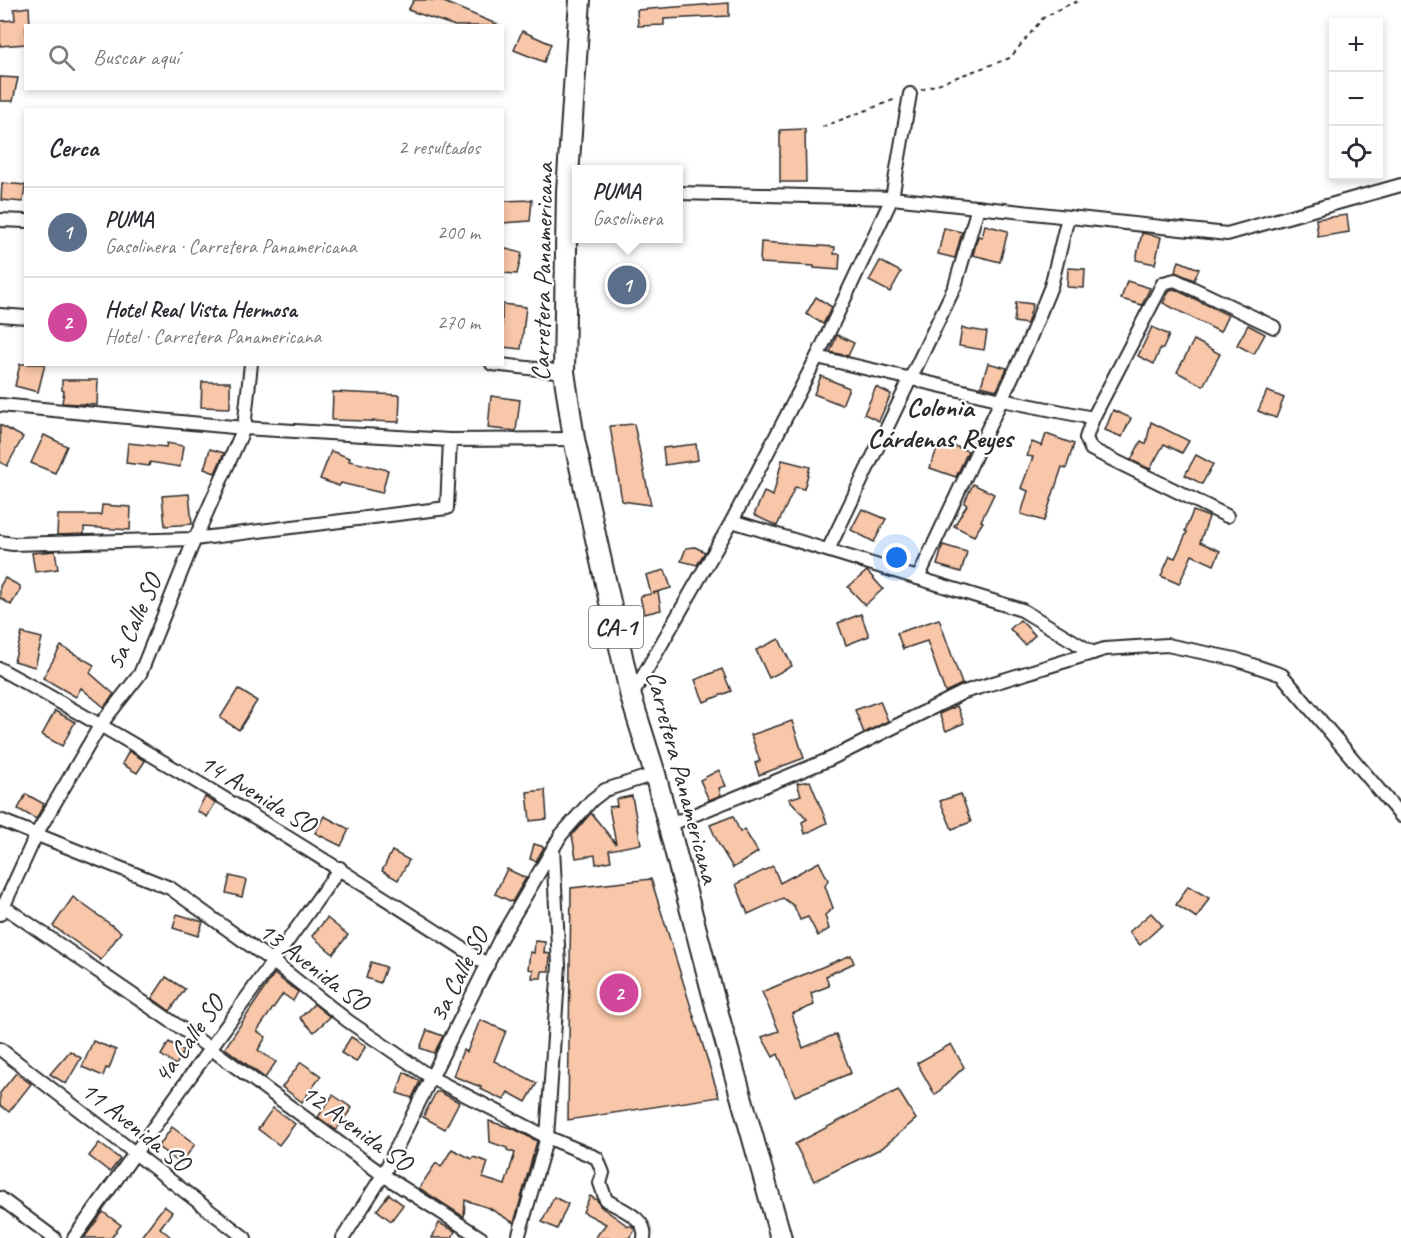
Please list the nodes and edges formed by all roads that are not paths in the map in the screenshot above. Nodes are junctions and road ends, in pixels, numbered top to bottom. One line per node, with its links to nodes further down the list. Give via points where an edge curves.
1 (580, 0): 3 (highway, Carretera Panamericana / CA-1)
2 (910, 94): 7 (street)
3 (573, 165)
4 (1401, 185): 9 (street, via 1227,234)
5 (572, 191): 18 (highway, Carretera Panamericana / CA-1)
6 (683, 193): 7 (street)
7 (892, 198): 8 (street); 15 (street)
8 (978, 207): 9 (street); 19 (street, via 955,286)
9 (1068, 217): 20 (street, via 1051,286)
10 (0, 220): 11 (street)
11 (24, 221)
12 (0, 315): 13 (street)
13 (24, 317)
14 (1274, 327): 22 (street, via 1175,280 1163,283)
15 (817, 357): 19 (street); 27 (street)
16 (504, 365): 18 (street)
17 (251, 366): 23 (street, 5a Calle SO)
18 (564, 372): 24 (highway, Carretera Panamericana / CA-1)
19 (911, 380): 20 (street); 30 (street)
20 (1002, 400): 22 (street); 31 (street)
21 (0, 405): 23 (street)
22 (1093, 418): 26 (street, via 1086,438 1091,450)
23 (244, 428): 25 (street); 28 (street, 5a Calle SO)
24 (574, 439): 25 (street); 34 (highway, Carretera Panamericana / CA-1)
25 (450, 440): 28 (street, via 447,508)
26 (1227, 516)
27 (732, 521): 30 (street); 34 (street)
28 (195, 539): 29 (street); 35 (street, 5a Calle SO, via 140,674)
29 (0, 542)
30 (828, 550): 31 (street)
31 (918, 578): 32 (street, via 1022,610)
32 (1093, 653): 37 (street, via 1167,645 1235,659 1282,675); 39 (street, via 964,692 830,759)
33 (0, 669): 35 (street, 14 Avenida SO)
34 (631, 697): 36 (highway, Carretera Panamericana / CA-1)
35 (101, 724): 40 (street, 5a Calle SO); 42 (street, 14 Avenida SO)
36 (655, 774): 39 (highway, Carretera Panamericana / CA-1); 41 (street, 3a Calle SO, via 605,790 592,800)
37 (1401, 816)
38 (0, 820): 40 (street, 13 Avenida SO)
39 (669, 825): 60 (highway, Carretera Panamericana / CA-1)
40 (37, 833): 43 (street, 5a Calle SO); 44 (street, 13 Avenida SO, via 170,888)
41 (553, 848): 45 (street, 3a Calle SO); 49 (street, via 559,965)
42 (340, 868): 44 (street, 4a Calle SO); 45 (street, 14 Avenida SO)
43 (2, 910): 46 (street, 12 Avenida SO)
44 (272, 961): 46 (street, 4a Calle SO); 48 (street, 13 Avenida SO, via 348,1022)
45 (488, 964): 48 (street, 3a Calle SO)
46 (210, 1048): 50 (street, 4a Calle SO); 51 (street, 12 Avenida SO)
47 (0, 1049): 50 (street, 11 Avenida SO)
48 (432, 1078): 49 (street, 13 Avenida SO); 51 (street, 3a Calle SO)
49 (547, 1137): 58 (street); 59 (street, 13 Avenida SO, via 597,1158 606,1200 641,1221)
50 (134, 1152): 54 (street, 4a Calle SO); 55 (street, 11 Avenida SO)
51 (383, 1175): 56 (street, 3a Calle SO); 57 (street, 12 Avenida SO)
52 (0, 1198): 53 (street)
53 (54, 1238)
54 (75, 1238)
55 (245, 1238)
56 (343, 1238)
57 (481, 1238)
58 (518, 1238)
59 (644, 1238)
60 (781, 1238)

